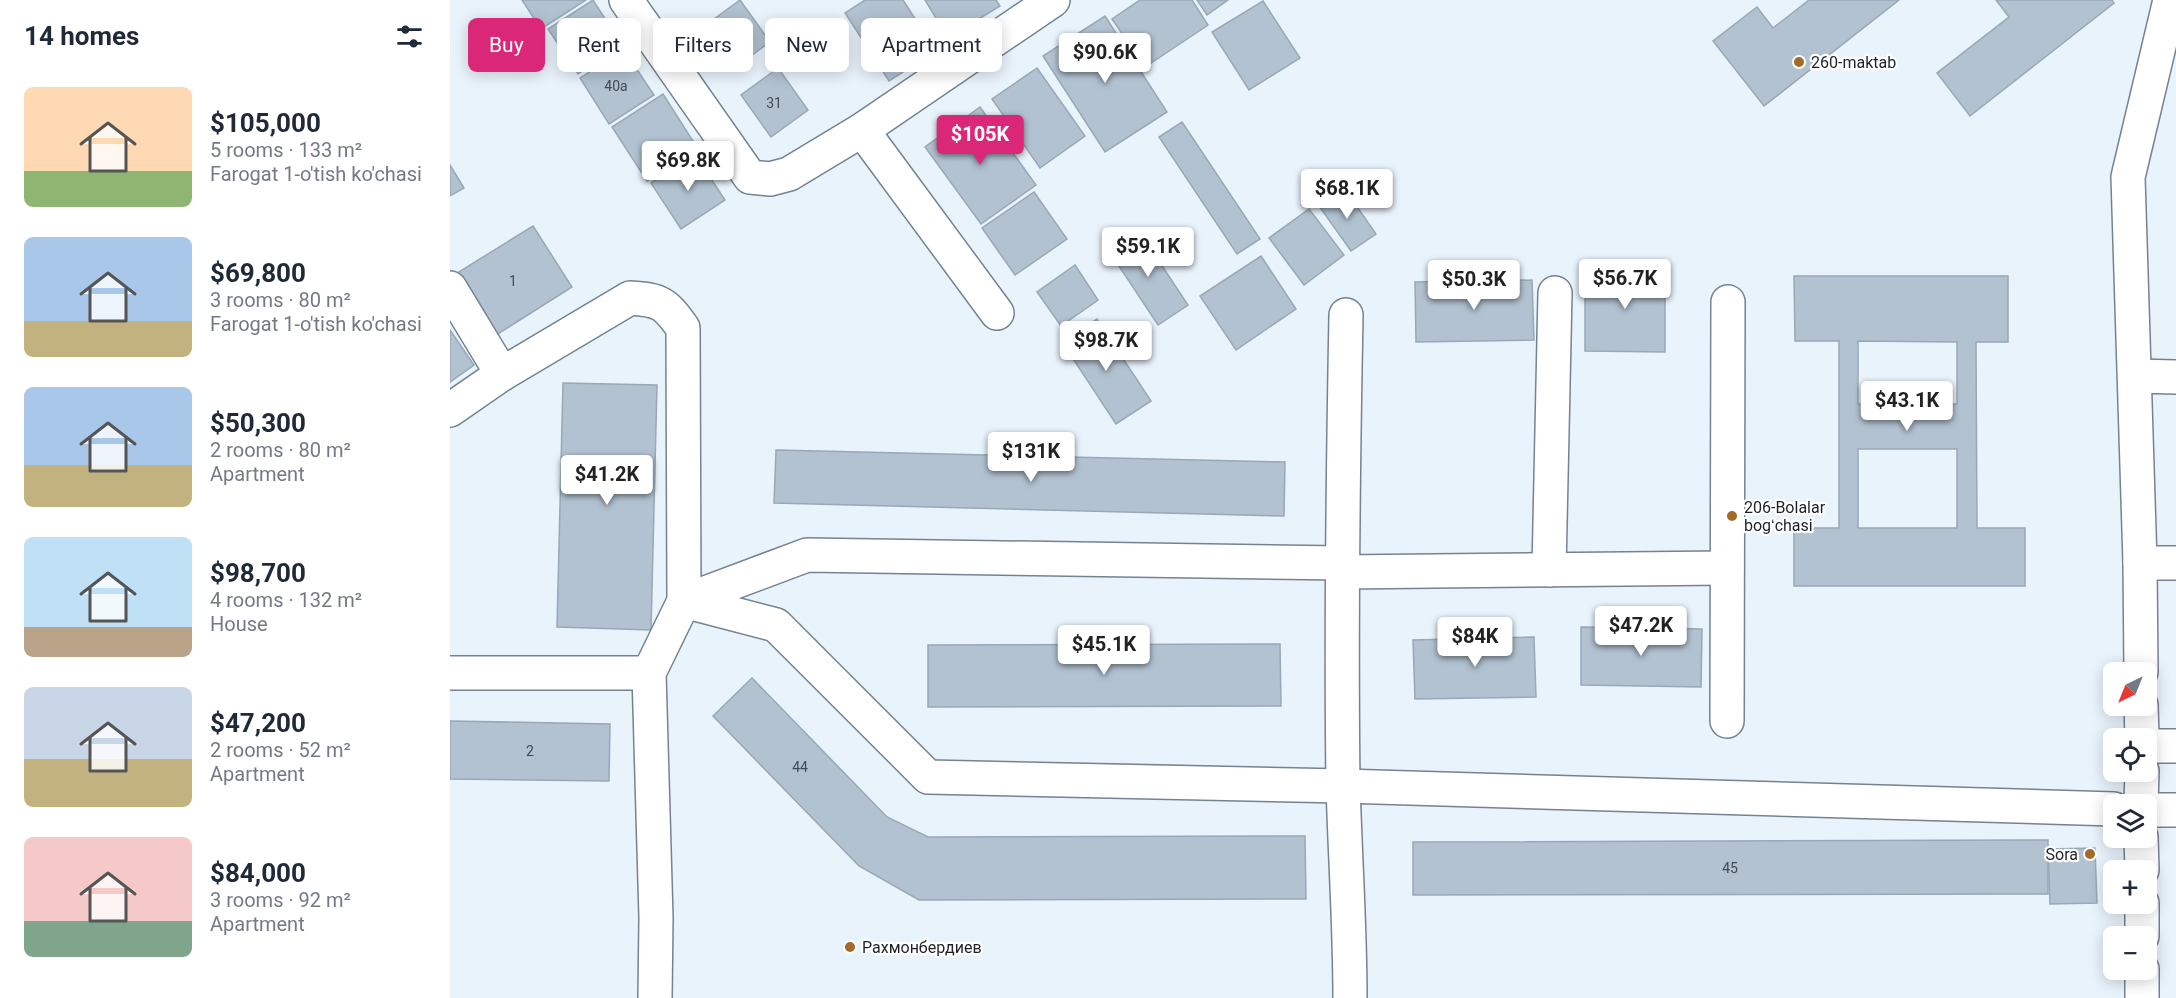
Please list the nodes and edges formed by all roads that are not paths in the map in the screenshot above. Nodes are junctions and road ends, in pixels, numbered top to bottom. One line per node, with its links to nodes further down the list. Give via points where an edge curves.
1 (626, 0): 4 (street, via 750,177 770,179 789,174)
2 (1053, 0): 4 (street)
3 (2170, 0): 11 (street, via 2128,177)
4 (862, 130): 8 (street)
5 (450, 288): 10 (street)
6 (1555, 293): 18 (street)
7 (1728, 302): 17 (street)
8 (997, 313)
9 (1346, 315): 16 (street)
10 (502, 374): 13 (street); 19 (street, via 630,298 654,299 670,310 683,328)
11 (2135, 376): 12 (street); 14 (street)
12 (2176, 377)
13 (450, 410)
14 (2140, 563): 15 (street); 20 (street)
15 (2176, 563)
16 (1342, 568): 18 (street); 19 (street, via 807,555); 26 (street)
17 (1728, 568): 18 (street); 23 (street)
18 (1549, 570)
19 (684, 601): 22 (street); 26 (street, via 776,625 928,777)
20 (2141, 662)
21 (450, 673): 22 (street)
22 (649, 673): 31 (street)
23 (1727, 721)
24 (2176, 746): 25 (street)
25 (2157, 747)
26 (1343, 786): 27 (street); 32 (street)
27 (2103, 809)
28 (2157, 810): 29 (street)
29 (2176, 810)
30 (2142, 980): 33 (street)
31 (655, 998)
32 (1350, 998)
33 (2142, 998)

